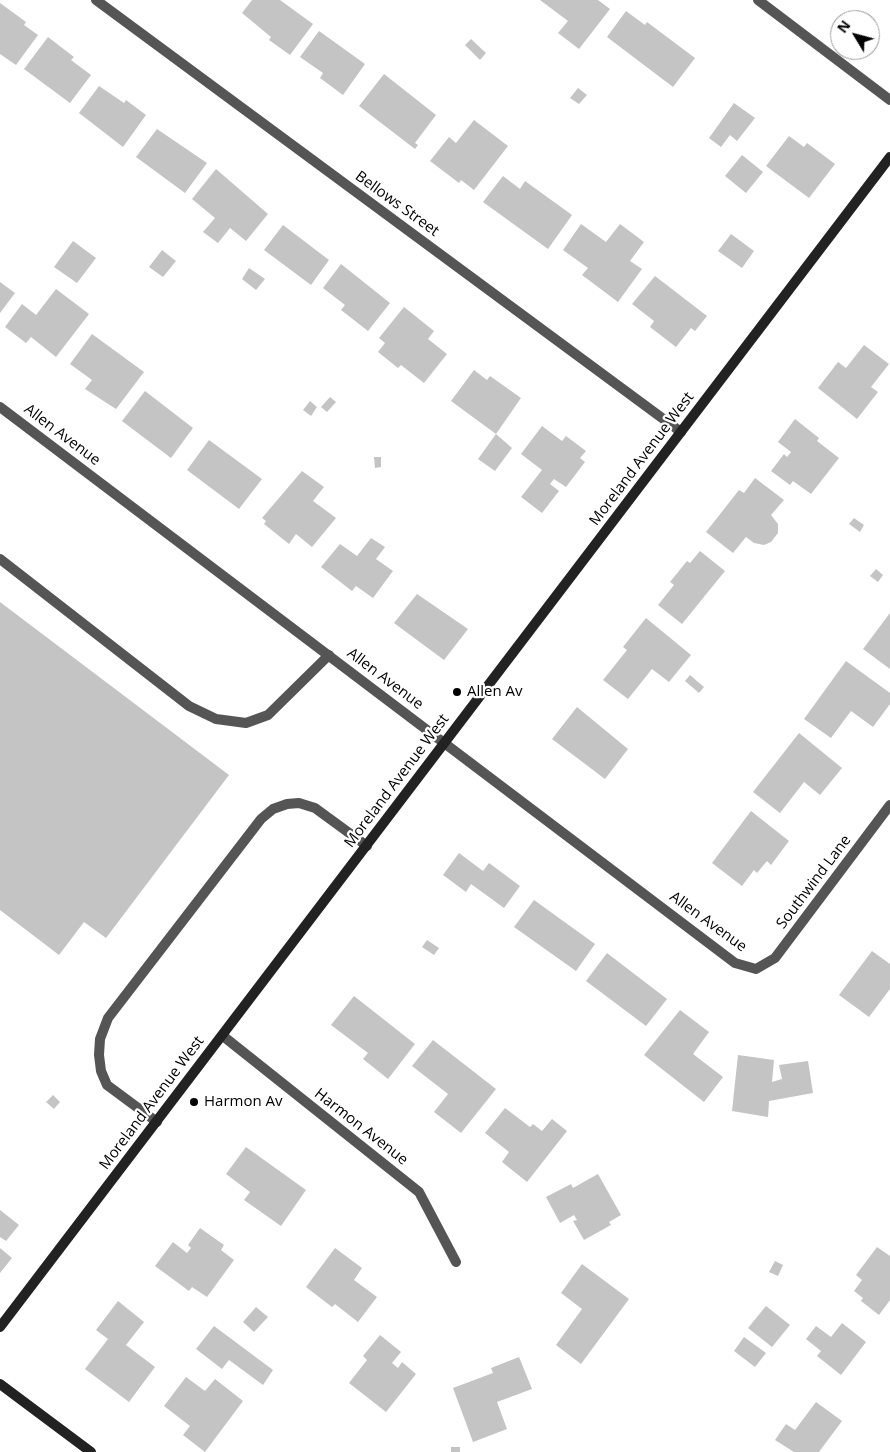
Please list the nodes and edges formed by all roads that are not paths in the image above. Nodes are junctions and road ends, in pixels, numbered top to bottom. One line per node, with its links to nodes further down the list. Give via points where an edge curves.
1 (96, 0): 6 (street, Bellows Street)
2 (758, 0): 3 (street)
3 (890, 100)
4 (890, 157): 6 (street, Moreland Avenue West)
5 (1, 410): 8 (street, Allen Avenue)
6 (681, 432): 9 (street, Moreland Avenue West)
7 (0, 558): 8 (street, via 189,706 216,719 246,723 268,716)
8 (329, 655): 9 (street, Allen Avenue)
9 (445, 743): 11 (street, Moreland Avenue West); 12 (street, Allen Avenue, via 735,963)
10 (890, 805): 12 (street, Southwind Lane, via 775,958)
11 (367, 846): 13 (street, Moreland Avenue West); 14 (street, via 315,808 299,803 272,809 113,1011 100,1039 101,1071 108,1085)
12 (756, 969)
13 (222, 1036): 14 (street, Moreland Avenue West); 15 (street, Harmon Avenue, via 419,1192)
14 (157, 1122): 16 (street, Moreland Avenue West)
15 (456, 1262)
16 (0, 1326)
17 (0, 1384): 18 (street)
18 (90, 1452)

